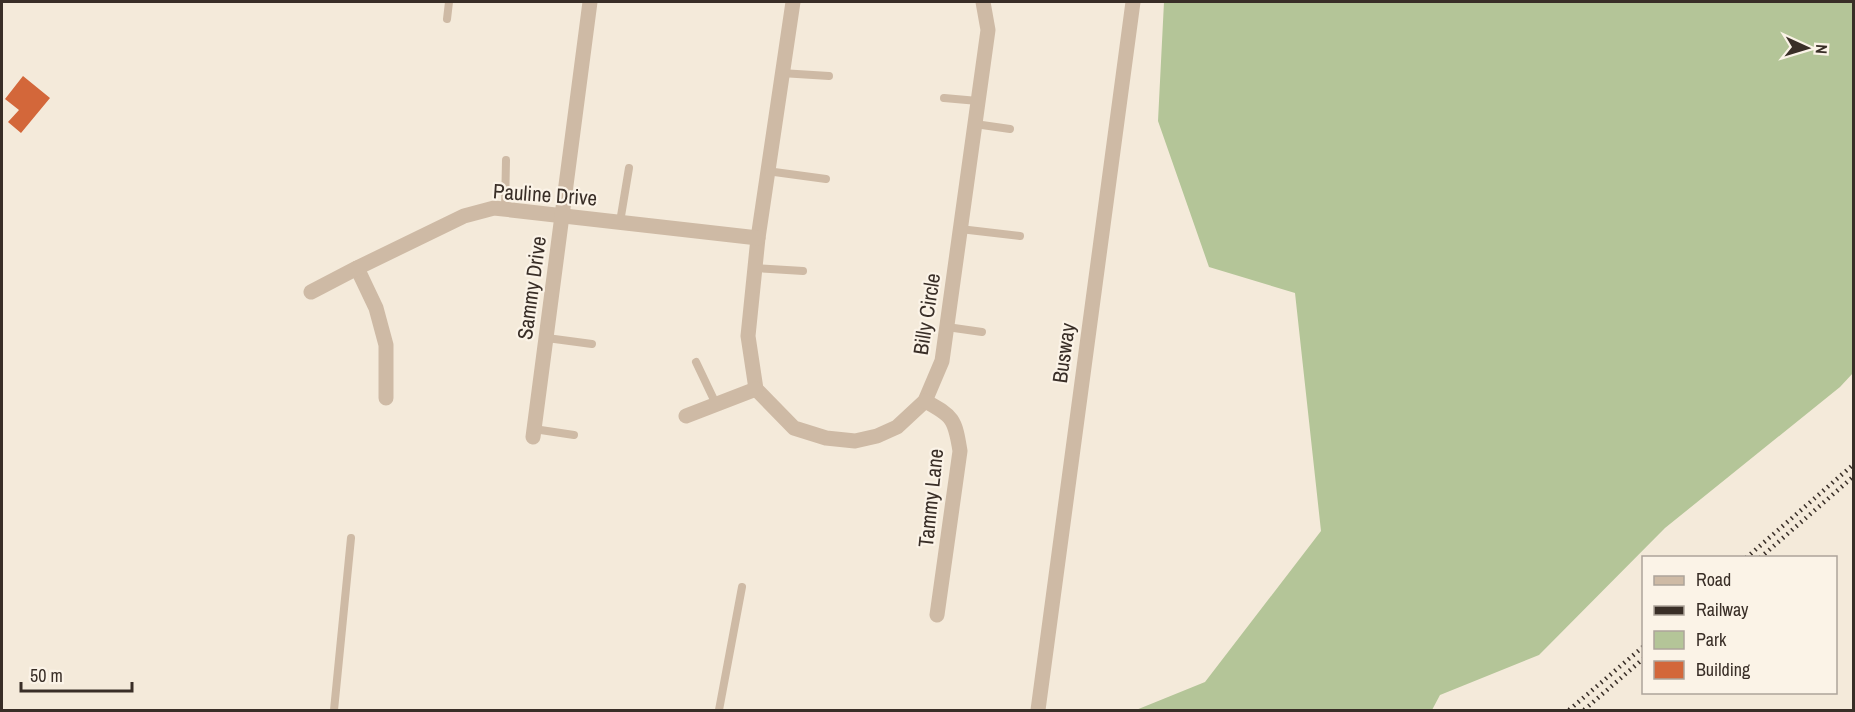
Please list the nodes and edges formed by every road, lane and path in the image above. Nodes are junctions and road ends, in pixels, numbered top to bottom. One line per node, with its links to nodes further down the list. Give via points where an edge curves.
1 (449, 2): 6 (lane)
2 (590, 2): 18 (street, Sammy Drive)
3 (793, 2): 7 (street)
4 (983, 2): 10 (street, Billy Circle, via 988,30)
5 (1133, 2): 44 (street, Busway)
6 (447, 19)
7 (781, 73): 8 (lane); 15 (street)
8 (829, 76)
9 (944, 98): 10 (lane)
10 (978, 101): 11 (street, Billy Circle)
11 (975, 124): 12 (lane); 20 (street, Billy Circle)
12 (1010, 129)
13 (506, 160): 17 (lane)
14 (629, 168): 19 (lane)
15 (767, 171): 16 (lane); 22 (street)
16 (826, 179)
17 (506, 209): 18 (street, Pauline Drive); 23 (street, Pauline Drive, via 464,216)
18 (563, 215): 19 (street, Pauline Drive); 29 (street, Sammy Drive)
19 (620, 222): 22 (street, Pauline Drive)
20 (960, 229): 21 (lane); 27 (street, Billy Circle)
21 (1020, 236)
22 (758, 238): 24 (street)
23 (357, 268): 26 (street, Pauline Drive); 33 (street, via 376,308 386,345)
24 (755, 268): 25 (lane); 32 (street, via 748,336)
25 (803, 271)
26 (311, 292)
27 (947, 327): 28 (lane); 34 (street, Billy Circle, via 942,361)
28 (982, 332)
29 (547, 338): 30 (lane); 37 (street, Sammy Drive)
30 (592, 344)
31 (696, 362): 35 (lane)
32 (756, 389): 34 (street, Billy Circle, via 794,428 826,438 855,441 897,427); 35 (street)
33 (386, 398)
34 (925, 401): 41 (street, Tammy Lane, via 944,411 956,424 960,451)
35 (716, 404): 36 (street)
36 (686, 416)
37 (534, 433): 38 (lane)
38 (574, 435)
39 (351, 538): 42 (lane)
40 (742, 587): 43 (lane)
41 (937, 615)
42 (334, 711)
43 (719, 711)
44 (1038, 711)

